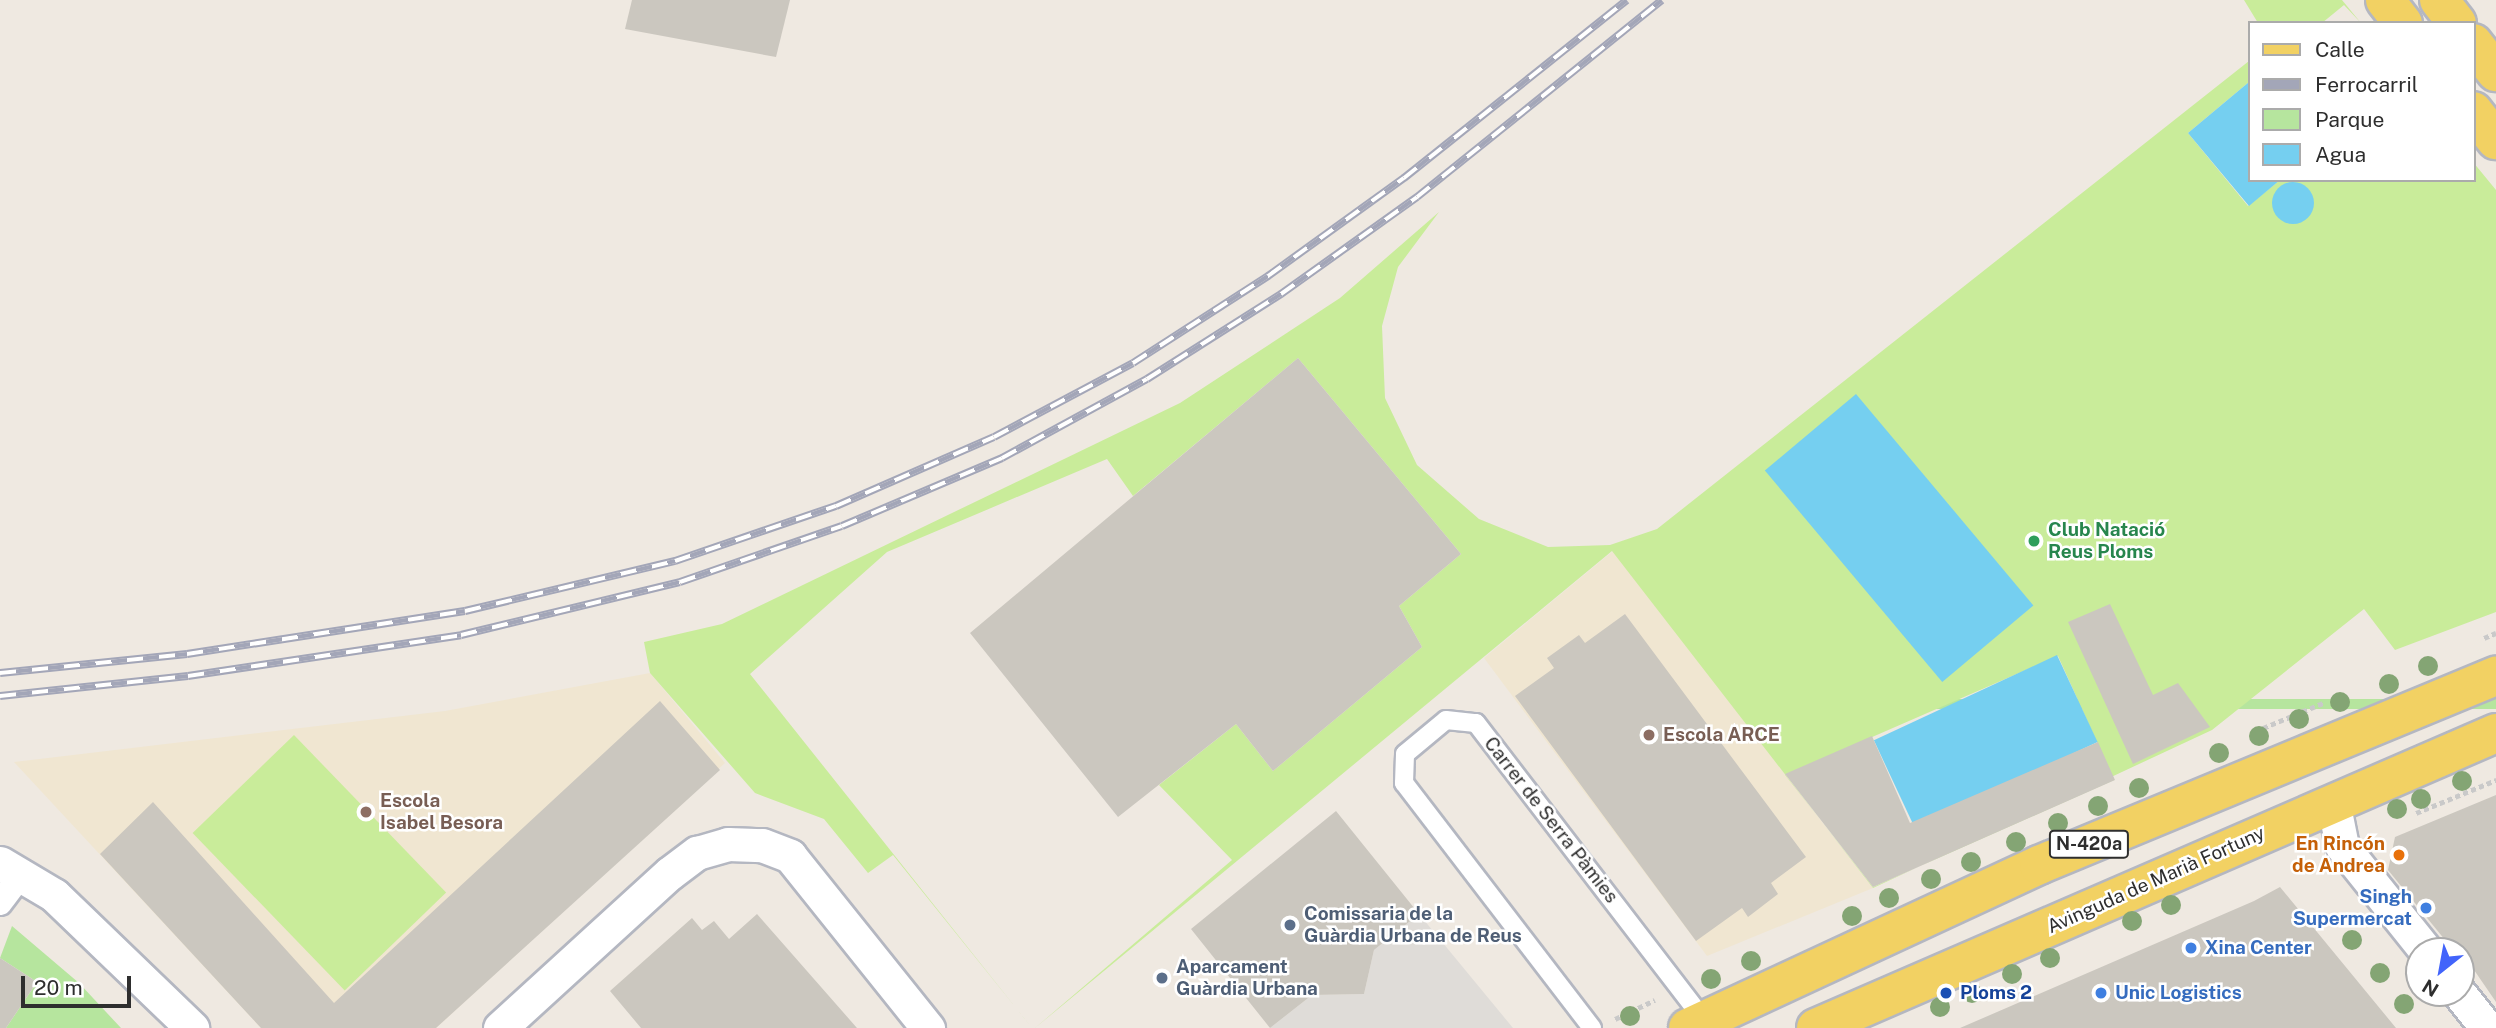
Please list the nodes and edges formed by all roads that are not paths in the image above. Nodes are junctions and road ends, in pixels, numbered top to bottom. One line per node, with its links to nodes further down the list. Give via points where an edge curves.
1 (2385, 0): 3 (main road)
2 (2439, 0): 4 (main road)
3 (2401, 21)
4 (2455, 21)
5 (2475, 46): 6 (main road)
6 (2496, 72)
7 (2475, 114): 8 (main road)
8 (2496, 140)
9 (2496, 676): 16 (main road, N-420a, via 2039,865)
10 (2496, 733): 11 (main road, Avinguda de Marià Fortuny)
11 (2333, 801): 14 (street, via 2342,846); 21 (main road, Avinguda de Marià Fortuny)
12 (10, 869): 13 (street); 17 (street, via 54,895)
13 (0, 903)
14 (2415, 937)
15 (2470, 1007): 22 (street)
16 (1696, 1024): 20 (lane, Carrer de Serra Pàmies, via 1476,723 1446,720 1405,754 1404,783)
17 (192, 1028)
18 (500, 1028): 19 (street, via 670,873 697,853 728,844 762,845 790,856)
19 (928, 1028)
20 (1592, 1028)
21 (1816, 1028)
22 (2487, 1028)

